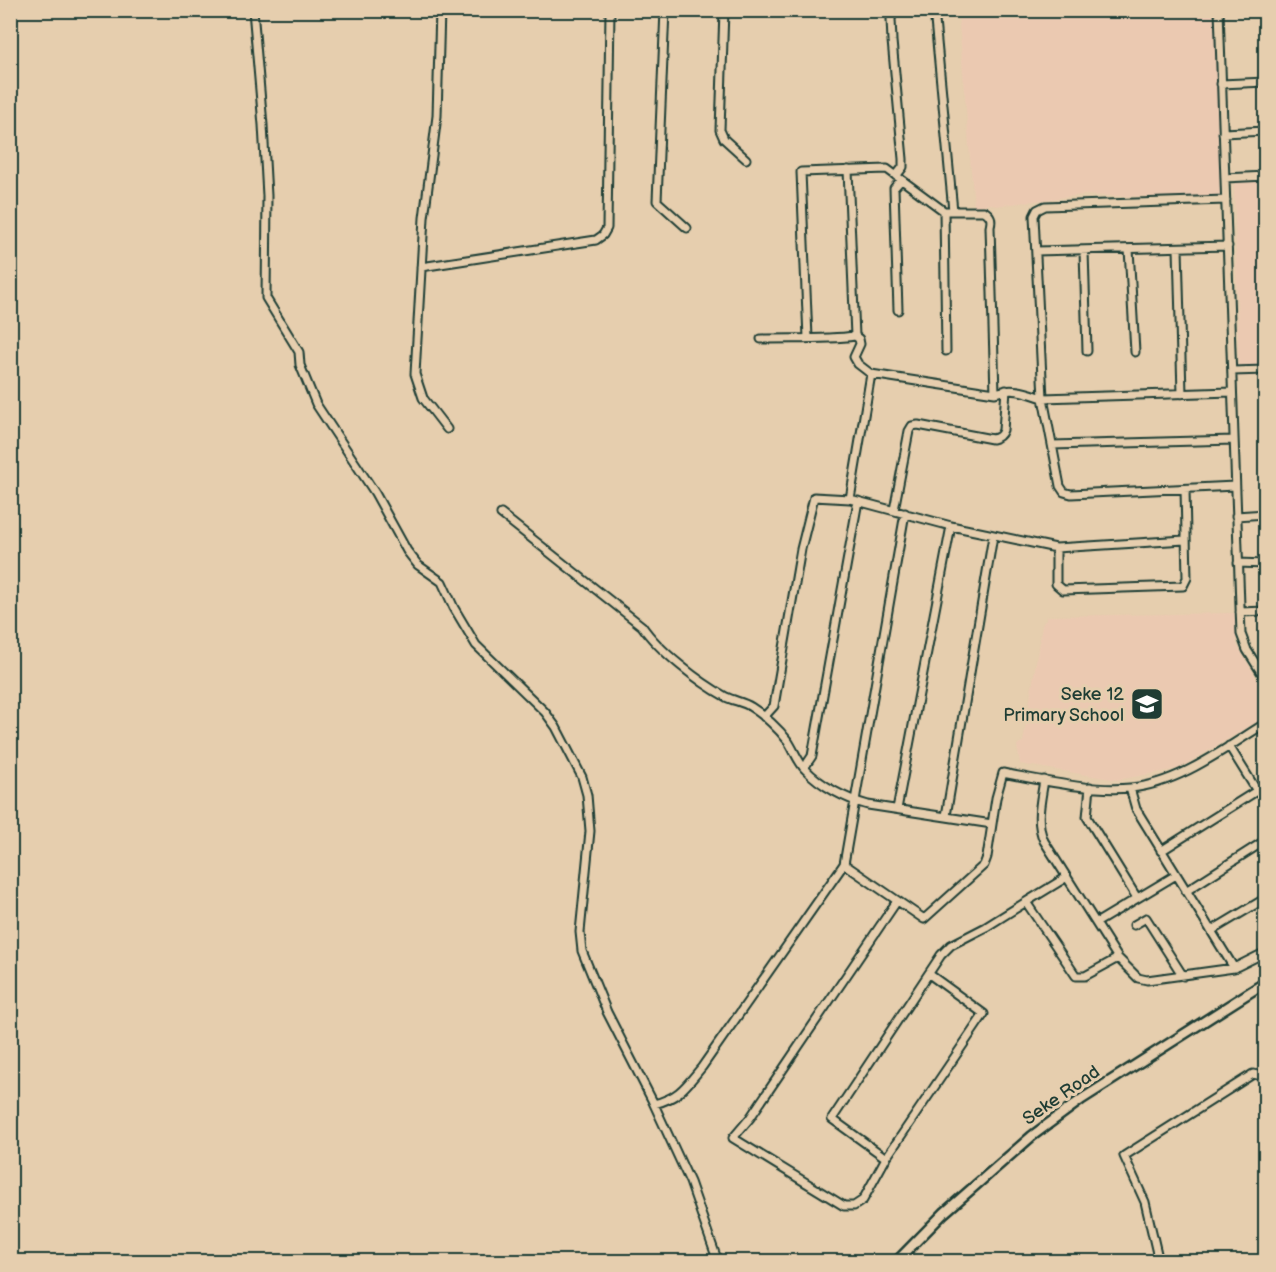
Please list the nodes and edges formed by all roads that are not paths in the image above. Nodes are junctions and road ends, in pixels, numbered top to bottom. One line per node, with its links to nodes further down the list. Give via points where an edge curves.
1 (253, 10): 96 (street, via 266,184 266,298 299,352 300,365 316,404 375,493 407,551 418,565 442,582 476,645 545,712 582,777 588,795 590,831 582,951 606,1012)
2 (440, 10): 27 (street, via 437,116)
3 (610, 10): 27 (street, via 607,228 603,235 596,240)
4 (665, 10): 21 (street, via 657,201)
5 (724, 10): 13 (street, via 720,130 724,139)
6 (894, 10): 16 (street, via 892,40 903,159)
7 (934, 10): 20 (street)
8 (1220, 10): 10 (street)
9 (1266, 82): 10 (street)
10 (1221, 84): 12 (street)
11 (1266, 131): 12 (street)
12 (1223, 133): 17 (street)
13 (746, 159)
14 (848, 170): 16 (street, via 887,169); 29 (street); 30 (street, via 801,171)
15 (1266, 176): 17 (street)
16 (898, 178): 19 (street); 28 (street, via 894,188)
17 (1225, 178): 18 (street)
18 (1226, 200): 22 (street); 25 (street, via 1041,207 1034,216)
19 (944, 212): 20 (street); 32 (street)
20 (953, 212): 39 (street, via 984,211 992,220)
21 (687, 228)
22 (1228, 246): 23 (street); 36 (street)
23 (1178, 248): 24 (street); 41 (street)
24 (1129, 249): 26 (street); 34 (street)
25 (1036, 251): 26 (street); 42 (street)
26 (1084, 251): 33 (street)
27 (421, 267): 43 (street, via 415,374 423,398)
28 (898, 310)
29 (855, 336): 30 (street); 37 (street, via 860,344 854,357)
30 (808, 338): 31 (street)
31 (761, 339)
32 (945, 351)
33 (1087, 351)
34 (1135, 352)
35 (1266, 370): 36 (street)
36 (1232, 371): 40 (street)
37 (871, 374): 39 (street); 48 (street)
38 (1006, 390): 39 (street); 42 (street); 49 (street, via 1003,430 997,438 912,426)
39 (995, 393)
40 (1232, 393): 41 (street); 44 (street)
41 (1182, 394): 42 (street)
42 (1043, 398): 45 (street)
43 (447, 429)
44 (1234, 440): 45 (street); 46 (street)
45 (1052, 445): 47 (street, via 1060,486 1067,494)
46 (1235, 486): 47 (street); 53 (street)
47 (1185, 489): 56 (street)
48 (854, 500): 49 (street); 63 (street, via 814,497 774,706); 66 (street, via 812,756)
49 (894, 510): 50 (street)
50 (905, 513): 54 (street); 72 (street)
51 (501, 514): 63 (street, via 642,626 685,668 726,697 751,706)
52 (1266, 514): 53 (street)
53 (1236, 516): 58 (street)
54 (951, 526): 55 (street); 73 (street)
55 (993, 536): 57 (street); 74 (street)
56 (1185, 540): 57 (street); 57 (street, via 1187,578 1179,587 1063,590 1056,584)
57 (1056, 548)
58 (1238, 563): 59 (street); 61 (street)
59 (1266, 564)
60 (1266, 611): 61 (street)
61 (1240, 612): 62 (street, via 1243,642)
62 (1266, 680)
63 (764, 717): 66 (street, via 788,740)
64 (1266, 723): 65 (street)
65 (1229, 746): 70 (street, via 1183,772); 71 (street)
66 (804, 768): 72 (street)
67 (1044, 780): 69 (street); 75 (street, via 1003,773); 80 (street, via 1039,830)
68 (1266, 785): 71 (street)
69 (1090, 787): 70 (street); 82 (street, via 1087,817)
70 (1130, 788): 77 (street, via 1136,809)
71 (1257, 791): 77 (street)
72 (855, 802): 73 (street); 78 (street)
73 (897, 809): 74 (street)
74 (946, 816): 75 (street)
75 (992, 824): 84 (street, via 984,865 924,919)
76 (1266, 840): 81 (street)
77 (1161, 851): 79 (street)
78 (844, 864): 84 (street); 96 (street, via 702,1067 670,1100)
79 (1176, 875): 81 (street); 82 (street)
80 (1067, 877): 85 (street); 86 (street)
81 (1186, 891): 88 (street)
82 (1137, 898): 86 (street)
83 (1266, 898): 88 (street)
84 (897, 901): 97 (street, via 734,1138 844,1206 854,1206 862,1200)
85 (1026, 902): 90 (street, via 1076,976 1085,976); 92 (street, via 951,945)
86 (1096, 923): 90 (street)
87 (1134, 925): 93 (street, via 1146,918)
88 (1211, 931): 91 (street)
89 (1266, 952): 91 (street)
90 (1118, 958): 93 (street, via 1141,979)
91 (1234, 968): 93 (street)
92 (929, 974): 97 (street, via 832,1119); 97 (street, via 984,1014)
93 (1184, 976)
94 (1266, 982): 99 (main road, Seke Road, via 1082,1099 1032,1136 944,1213)
95 (1266, 1077): 100 (street, via 1253,1074 1124,1156 1145,1202)
96 (654, 1104): 98 (street, via 690,1182)
97 (886, 1158)
98 (718, 1262)
99 (896, 1262)
100 (1159, 1262)

